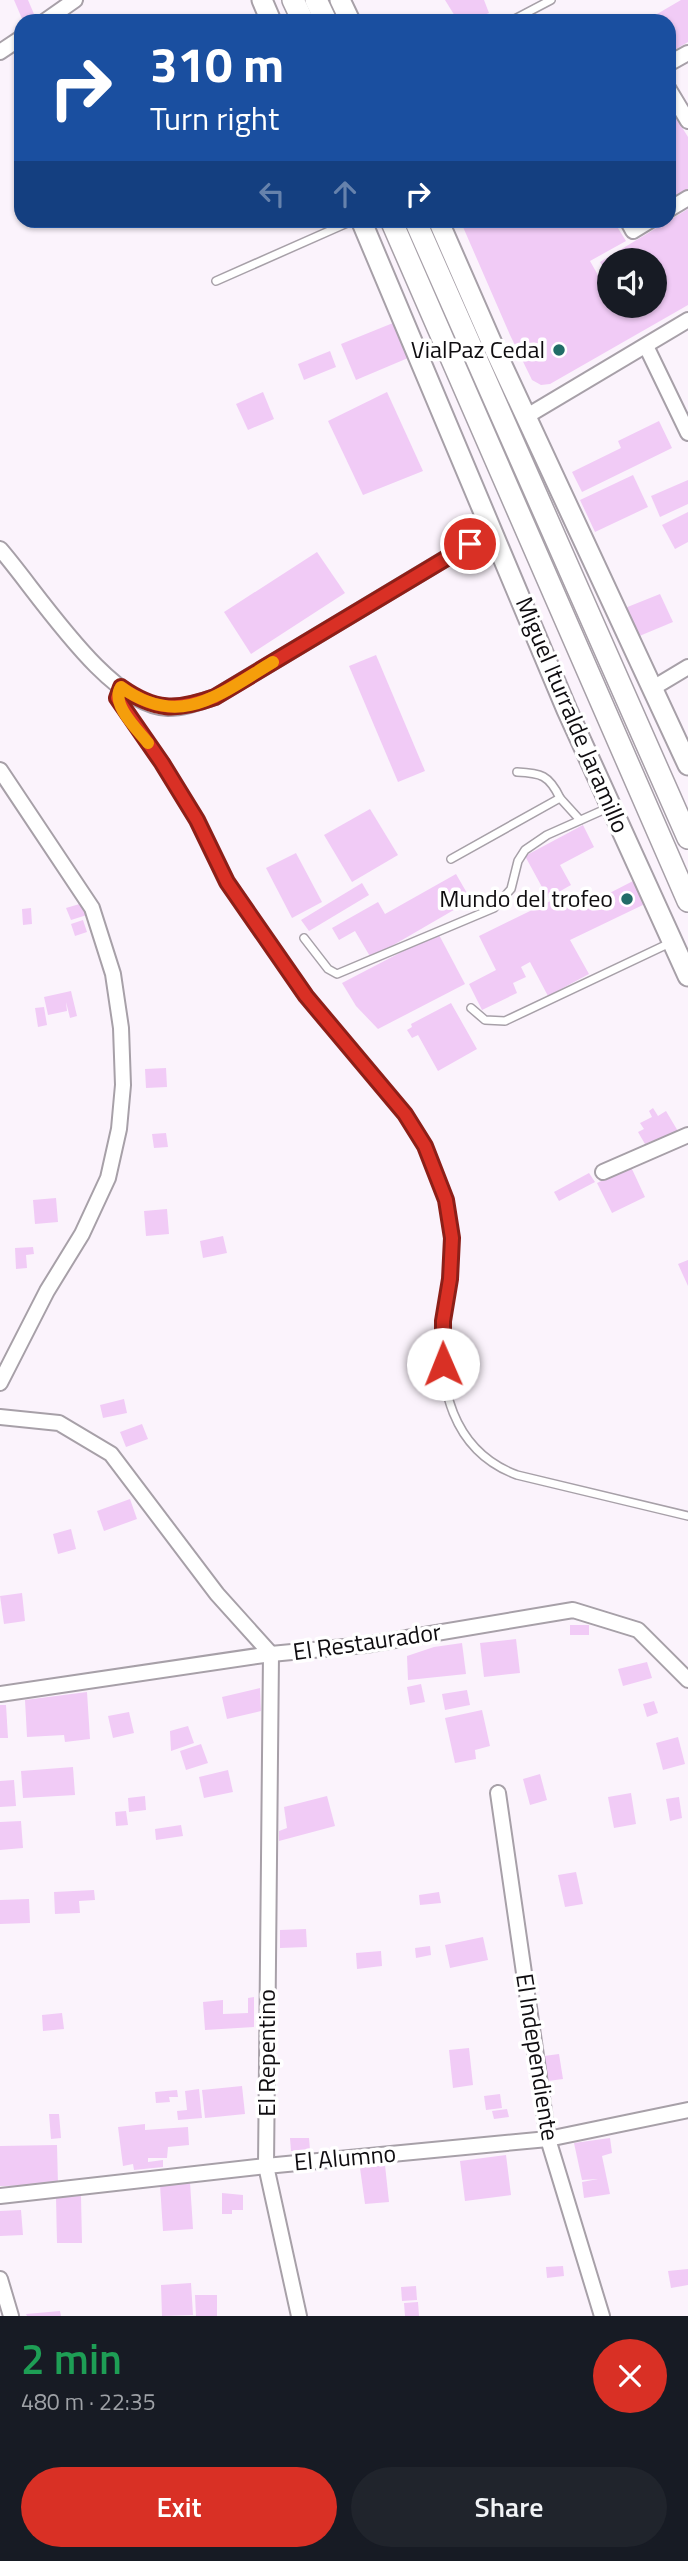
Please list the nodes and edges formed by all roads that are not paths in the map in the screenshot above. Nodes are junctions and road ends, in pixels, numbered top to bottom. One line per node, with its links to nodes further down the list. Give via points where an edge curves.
1 (75, 0): 3 (street)
2 (551, 0): 4 (lane)
3 (55, 14)
4 (524, 14)
5 (676, 101): 6 (street)
6 (688, 121)
7 (336, 228): 12 (lane)
8 (363, 228): 17 (main road, Miguel Iturralde Jaramillo)
9 (394, 228): 30 (main road, Miguel Iturralde Jaramillo)
10 (419, 228): 28 (main road)
11 (442, 228): 15 (main road)
12 (216, 281)
13 (688, 320): 14 (street)
14 (646, 346): 15 (street); 16 (street)
15 (527, 416): 21 (main road)
16 (688, 433)
17 (493, 530): 20 (street, via 215,697 166,708 139,700); 26 (main road, Miguel Iturralde Jaramillo)
18 (0, 549): 20 (street, via 71,638)
19 (688, 667): 21 (street)
20 (121, 687): 39 (lane, via 118,702 197,820 227,882 306,996 405,1114 434,1164 452,1238 443,1364 452,1407 465,1438 480,1455 517,1475)
21 (653, 688): 22 (main road)
22 (688, 765)
23 (0, 770): 37 (street, via 92,908 113,974 123,1085 108,1178)
24 (517, 772): 25 (lane, via 548,779)
25 (560, 798): 27 (lane); 29 (lane)
26 (611, 807): 27 (lane); 32 (main road, Miguel Iturralde Jaramillo)
27 (580, 820): 31 (lane, via 525,850 511,889 495,908 337,974)
28 (688, 838)
29 (451, 859)
30 (688, 901)
31 (304, 939)
32 (672, 942): 33 (main road, Miguel Iturralde Jaramillo); 34 (lane, via 505,1021 485,1020)
33 (688, 976)
34 (471, 1008)
35 (688, 1135): 36 (street)
36 (603, 1172)
37 (0, 1383)
38 (0, 1417): 40 (street, El Restaurador, via 59,1423 111,1454 217,1594)
39 (688, 1516)
40 (271, 1654): 41 (street, El Restaurador, via 365,1645 573,1610 638,1630); 42 (street); 46 (street, El Repentino)
41 (688, 1680)
42 (0, 1694)
43 (498, 1793): 45 (street, El Independiente)
44 (688, 2110): 45 (street, El Alumno)
45 (548, 2139): 46 (street, El Alumno); 51 (street, El Independiente)
46 (266, 2166): 47 (street, El Alumno); 50 (street, El Repentino)
47 (0, 2196)
48 (0, 2279): 49 (street)
49 (11, 2316)
50 (299, 2316)
51 (602, 2316)

